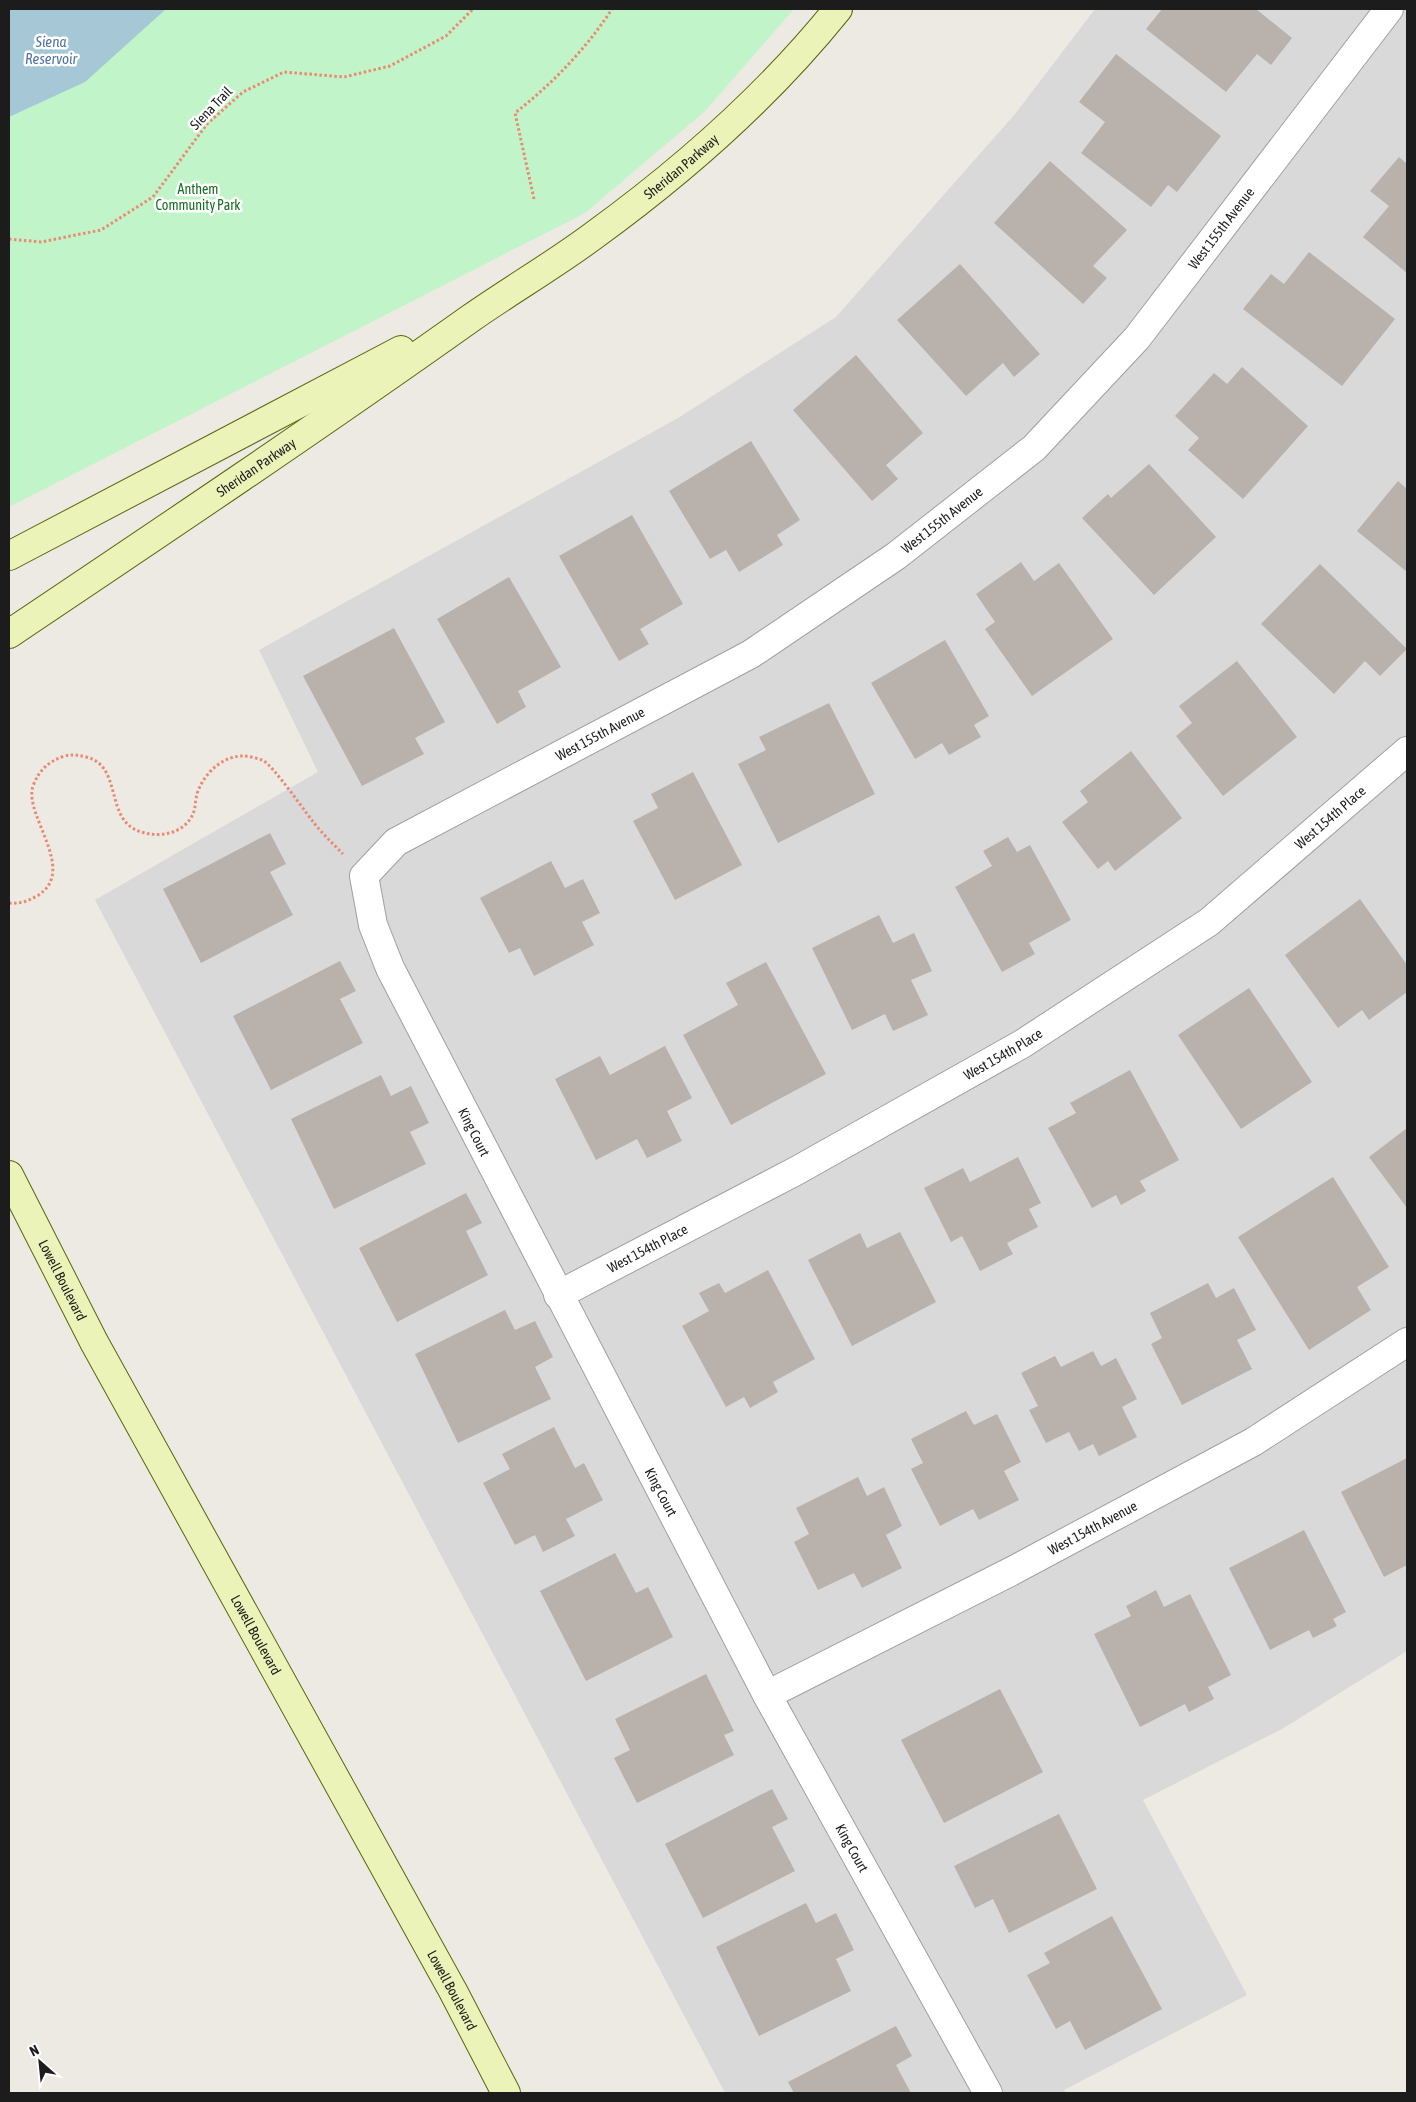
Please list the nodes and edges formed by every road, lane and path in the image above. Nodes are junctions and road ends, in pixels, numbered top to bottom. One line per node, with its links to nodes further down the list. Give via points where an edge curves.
1 (473, 9): 6 (path, Siena Trail, via 446,36 390,66 344,77 284,72 243,92 207,124 153,197 101,230 41,242)
2 (612, 9): 5 (path, via 599,30 548,87 515,113)
3 (838, 9): 7 (main road, Sheridan Parkway, via 802,54 733,123 593,236)
4 (1389, 9): 11 (street, West 155th Avenue, via 1137,338 1034,448 896,556 751,654 396,842)
5 (534, 199)
6 (9, 239)
7 (500, 298): 8 (main road, Sheridan Parkway); 9 (main road, Sheridan Parkway, via 305,435)
8 (9, 556)
9 (9, 634)
10 (1407, 751): 14 (street, West 154th Place, via 1209,922 1022,1044 796,1170)
11 (364, 876): 12 (path, via 320,831 277,773 262,760 242,756 219,763 206,775 193,814 182,828 168,834 151,835 133,828 120,812 106,770 92,758 72,754 55,759 41,769 32,789 34,806 50,849 50,878 42,892 27,902); 14 (street, King Court, via 373,925 390,968)
12 (9, 903)
13 (9, 1175): 17 (main road, Lowell Boulevard, via 94,1342 453,1991)
14 (558, 1294): 16 (street, King Court)
15 (1407, 1342): 16 (street, West 154th Avenue, via 1253,1442 1012,1572)
16 (767, 1695): 18 (street, King Court)
17 (506, 2093)
18 (988, 2093)

